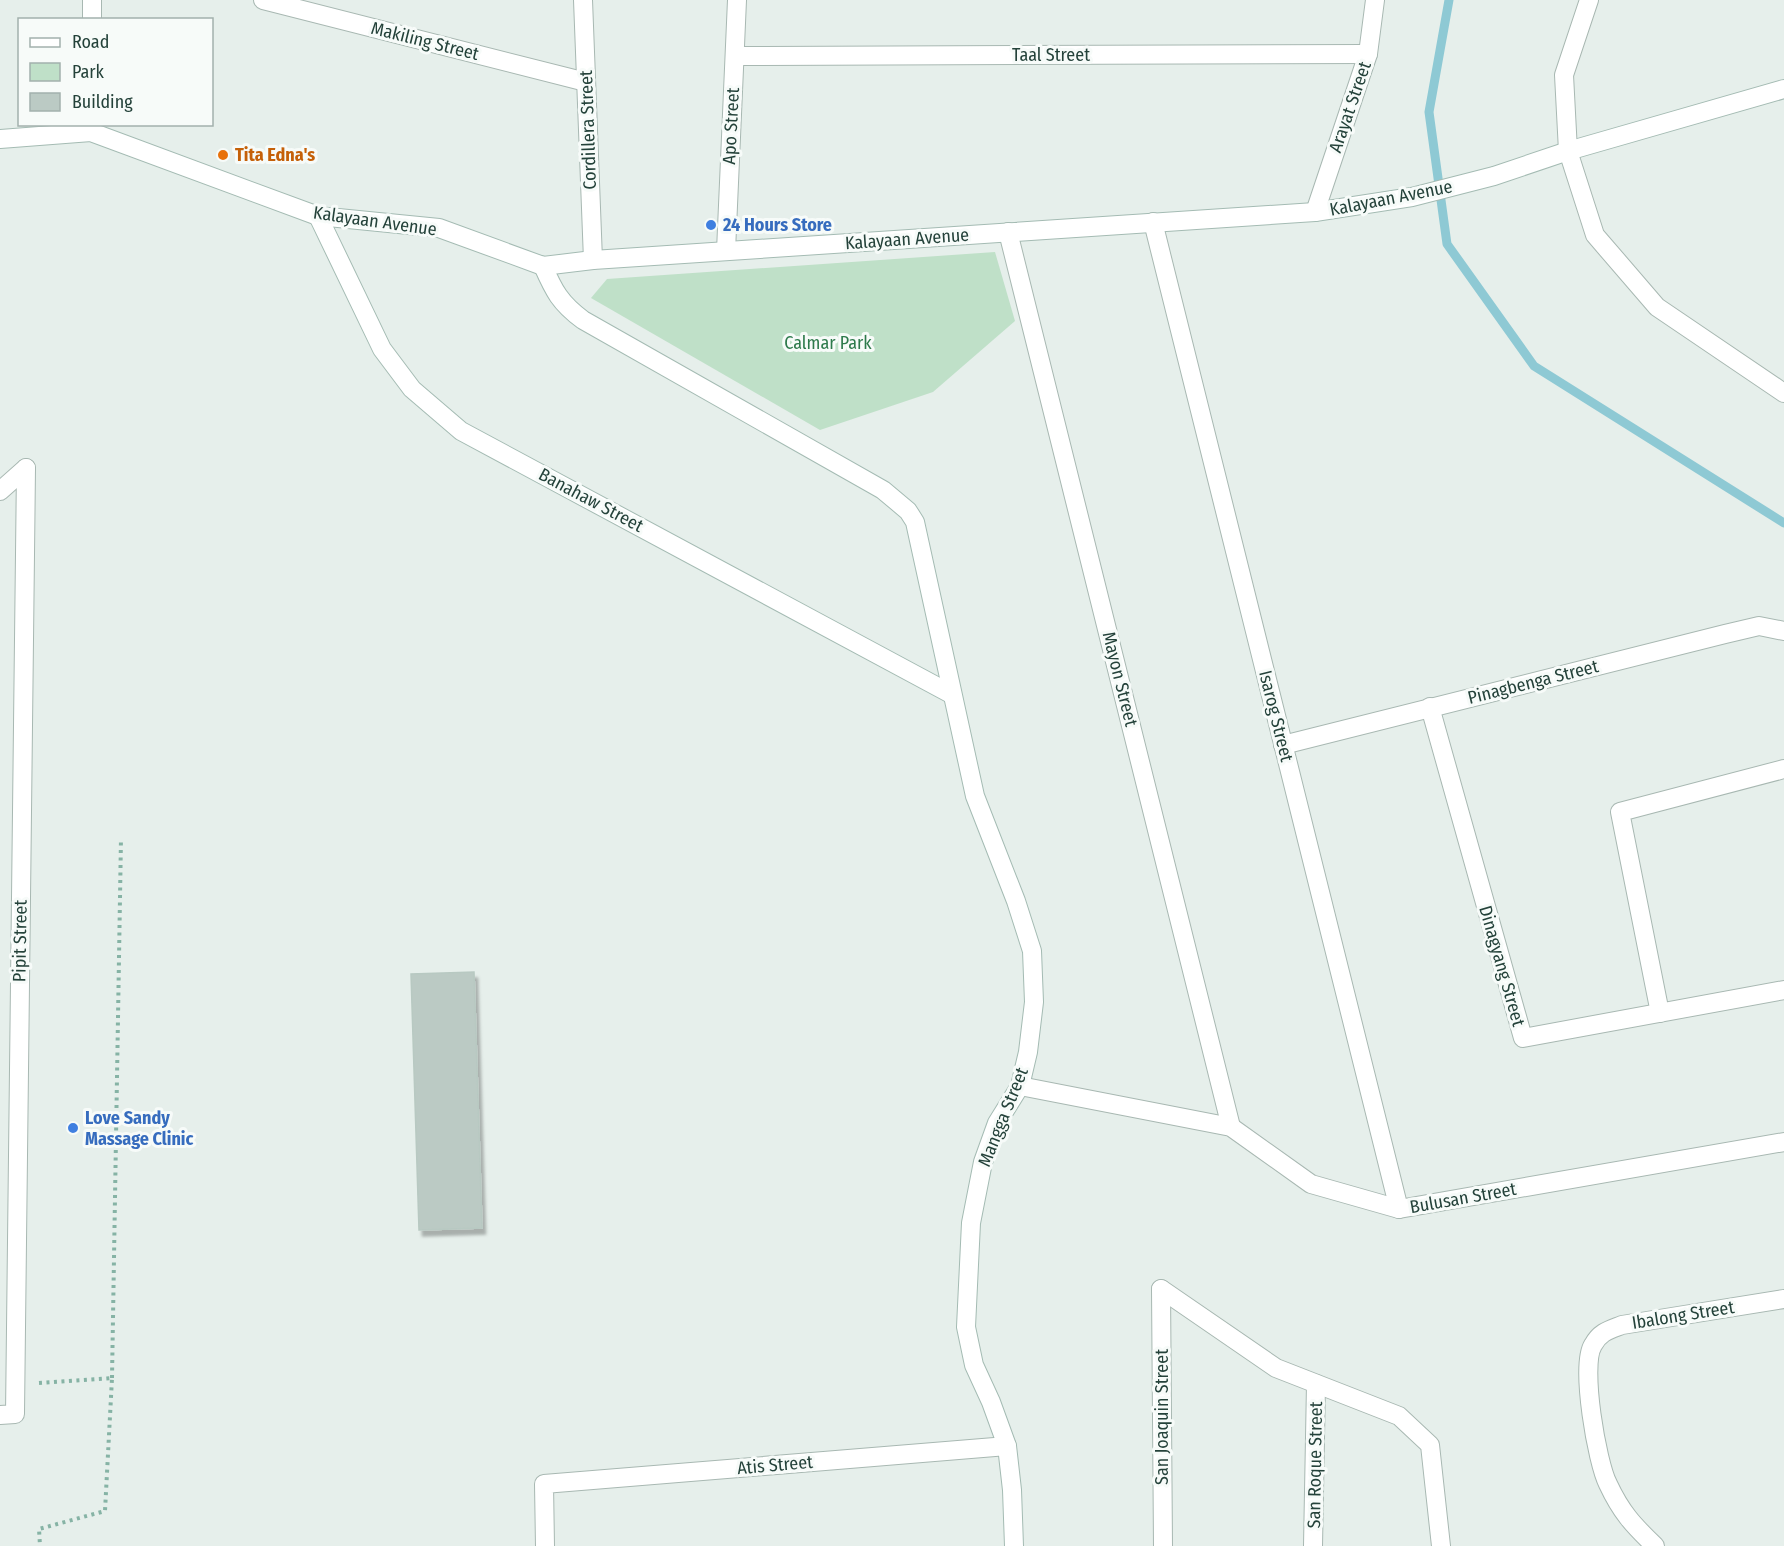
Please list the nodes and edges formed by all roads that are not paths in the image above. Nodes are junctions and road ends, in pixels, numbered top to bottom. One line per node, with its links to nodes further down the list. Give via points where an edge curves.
1 (92, 0): 7 (street)
2 (263, 0): 10 (street, Makiling Street)
3 (583, 0): 10 (street, Cordillera Street)
4 (737, 0): 9 (street, Apo Street)
5 (1375, 0): 8 (street, Arayat Street)
6 (1589, 0): 14 (street, via 1564,75)
7 (92, 18)
8 (1368, 54): 9 (street, Taal Street); 15 (street, Arayat Street)
9 (735, 56): 19 (street, Apo Street)
10 (586, 82): 20 (street, Cordillera Street)
11 (1784, 89): 14 (street, Kalayaan Avenue)
12 (92, 128): 13 (street, Kalayaan Avenue); 16 (street, Kalayaan Avenue)
13 (0, 139)
14 (1568, 151): 15 (street, Kalayaan Avenue, via 1494,176 1412,196); 22 (street, via 1595,235 1657,307)
15 (1315, 212): 17 (street, Kalayaan Avenue)
16 (318, 216): 21 (street, Kalayaan Avenue, via 439,228); 25 (street, Banahaw Street, via 382,349 412,389 461,431)
17 (1153, 222): 18 (street, Kalayaan Avenue); 27 (street, Isarog Street)
18 (1008, 232): 19 (street, Kalayaan Avenue); 32 (street, Mayon Street)
19 (726, 251): 20 (street, Kalayaan Avenue)
20 (594, 260): 21 (street, Kalayaan Avenue)
21 (543, 266): 25 (street, Mangga Street, via 554,291 583,320 883,490 908,511 920,540)
22 (1784, 393)
23 (0, 491): 37 (street, Pipit Street, via 26,468 15,1384)
24 (1784, 630): 26 (street, Pinagbenga Street, via 1759,626)
25 (951, 694): 31 (street, Mangga Street, via 975,796 1032,951 1034,1002)
26 (1430, 707): 27 (street, Pinagbenga Street); 30 (street, Dinagyang Street, via 1523,1038)
27 (1283, 745): 34 (street, Isarog Street)
28 (1784, 769): 30 (street, via 1620,812)
29 (1784, 990): 30 (street, Dinagyang Street)
30 (1660, 1013)
31 (1020, 1086): 32 (street, Bulusan Street); 38 (street, Mangga Street, via 997,1123 983,1162 971,1223 966,1327 974,1365)
32 (1231, 1127): 34 (street, Bulusan Street, via 1311,1184)
33 (1784, 1142): 34 (street, Bulusan Street)
34 (1399, 1209)
35 (1784, 1299): 44 (street, Ibalong Street, via 1622,1325 1603,1332 1591,1347 1591,1413 1606,1482 1626,1518)
36 (1316, 1384): 41 (street, San Joaquin Street, via 1276,1368 1161,1289); 42 (street, San Roque Street); 43 (street, via 1399,1416 1430,1445)
37 (8, 1415)
38 (1006, 1446): 39 (street, Atis Street, via 544,1484); 40 (street, Mangga Street)
39 (545, 1546)
40 (1014, 1546)
41 (1163, 1546)
42 (1313, 1546)
43 (1441, 1546)
44 (1655, 1546)

